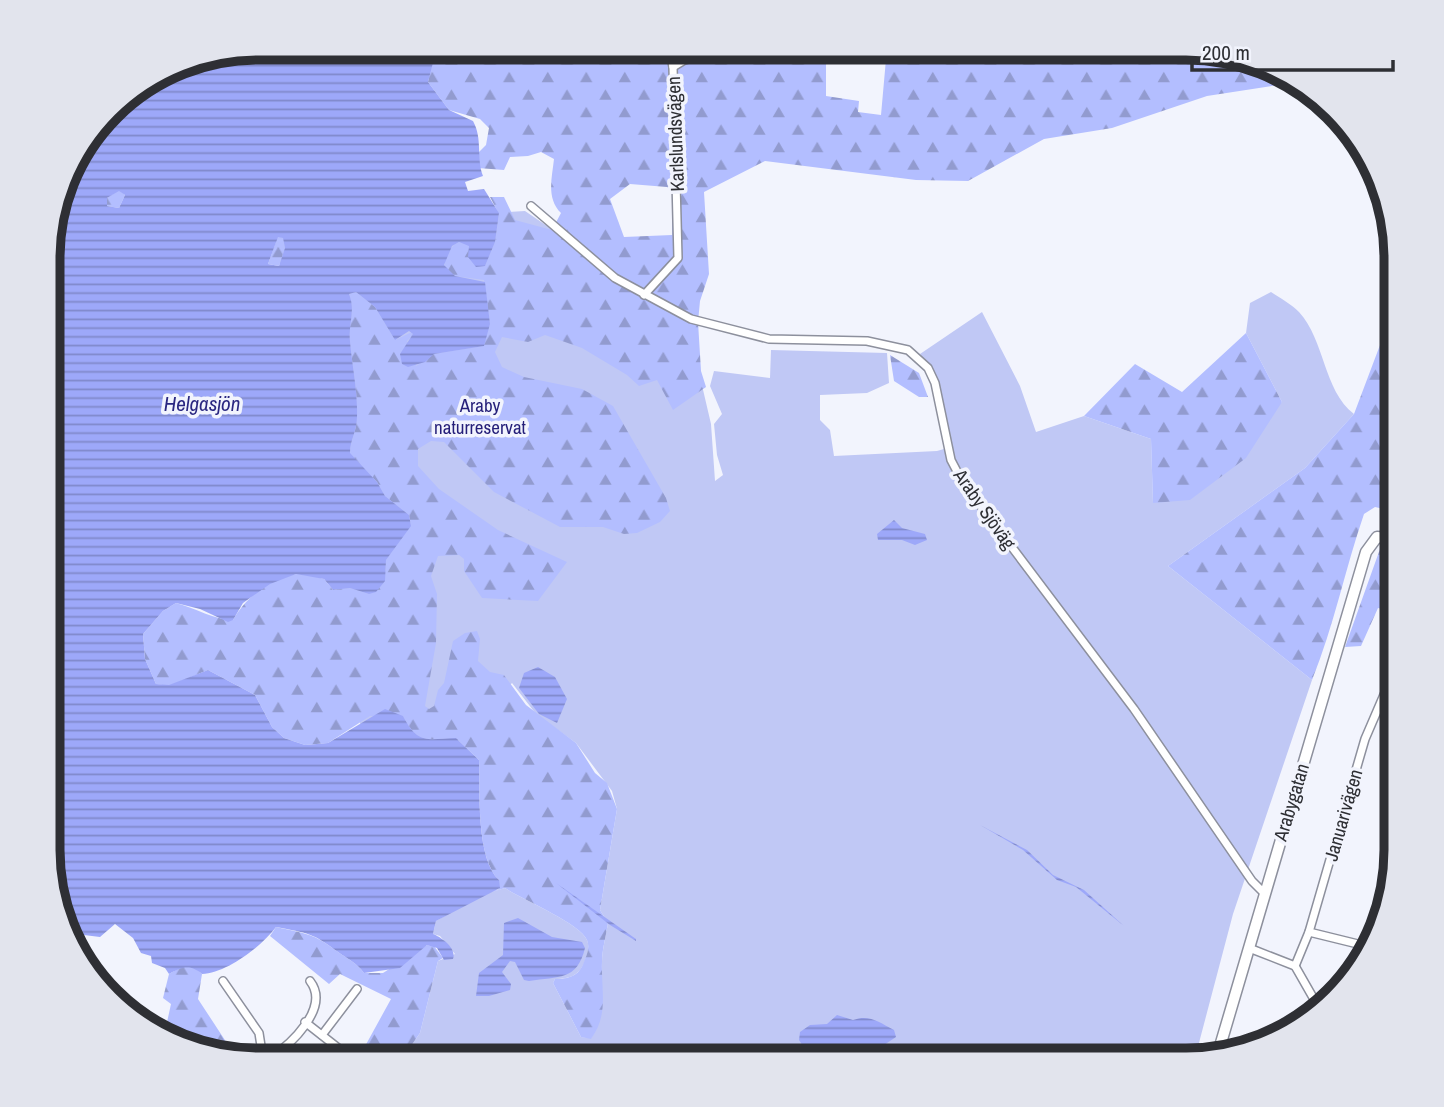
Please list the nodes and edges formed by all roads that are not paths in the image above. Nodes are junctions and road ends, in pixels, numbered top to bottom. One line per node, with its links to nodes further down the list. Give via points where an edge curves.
1 (672, 60): 3 (street)
2 (685, 60): 3 (street, Karlslundsvägen)
3 (673, 67): 5 (street, Karlslundsvägen, via 678,258)
4 (531, 206): 5 (street, Araby Sjöväg, via 615,278)
5 (644, 295): 8 (street, Araby Sjöväg, via 691,319 758,337 883,343 908,350 922,360 935,383 951,460 962,481 1134,709)
6 (1384, 538): 8 (street, Arabygatan, via 1377,537 1366,552)
7 (1384, 698): 9 (street, Januarivägen, via 1365,739)
8 (1264, 893): 11 (street, Arabygatan)
9 (1309, 932): 10 (street); 12 (street, Januarivägen)
10 (1360, 944)
11 (1249, 948): 12 (street); 19 (street, Arabygatan)
12 (1295, 966): 16 (street)
13 (223, 981): 20 (street, via 259,1033)
14 (310, 981): 17 (street, via 316,1000)
15 (357, 989): 18 (street)
16 (1315, 1000)
17 (305, 1022): 18 (street); 21 (street)
18 (322, 1035): 22 (street)
19 (1220, 1045)
20 (261, 1047)
21 (286, 1047)
22 (337, 1047)

